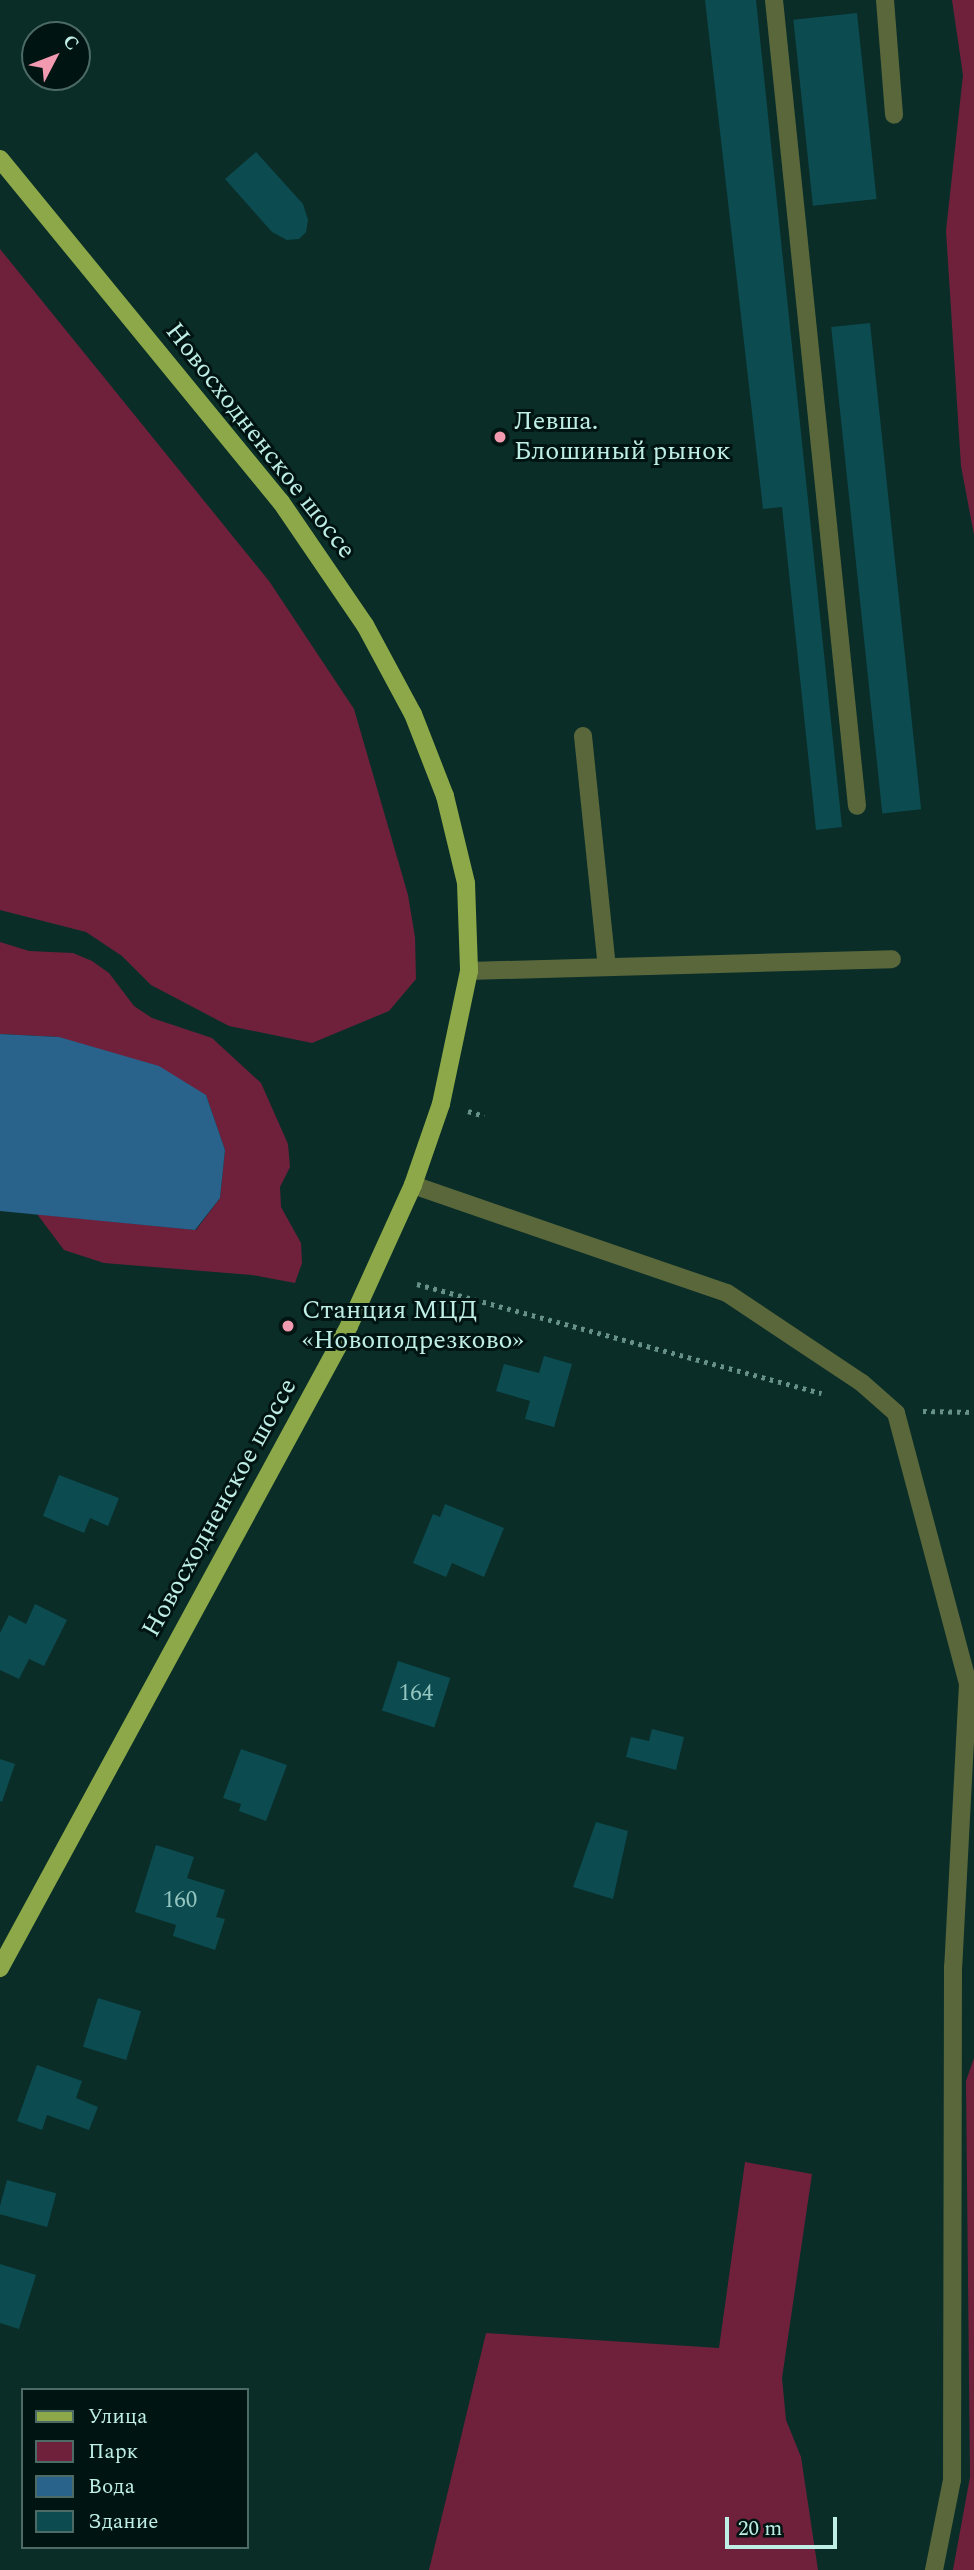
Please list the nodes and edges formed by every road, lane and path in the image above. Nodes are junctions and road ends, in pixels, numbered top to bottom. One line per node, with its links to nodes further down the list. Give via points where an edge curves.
1 (774, 0): 6 (lane)
2 (885, 0): 3 (lane)
3 (894, 115)
4 (0, 159): 9 (main road, Новосходненское шоссе, via 281,502 365,625 413,714 445,796 466,883)
5 (583, 736): 8 (lane)
6 (857, 806)
7 (892, 958): 8 (lane)
8 (607, 967): 9 (lane)
9 (469, 971): 12 (main road, Новосходненское шоссе, via 444,1091)
10 (461, 1109): 11 (path)
11 (484, 1116)
12 (414, 1185): 16 (lane, via 727,1293 862,1383); 17 (main road, Новосходненское шоссе, via 310,1404 147,1691)
13 (417, 1284): 14 (path)
14 (830, 1395)
15 (974, 1412): 16 (path)
16 (896, 1413): 18 (lane, via 968,1684 953,1966 952,2480)
17 (0, 1968)
18 (934, 2570)

